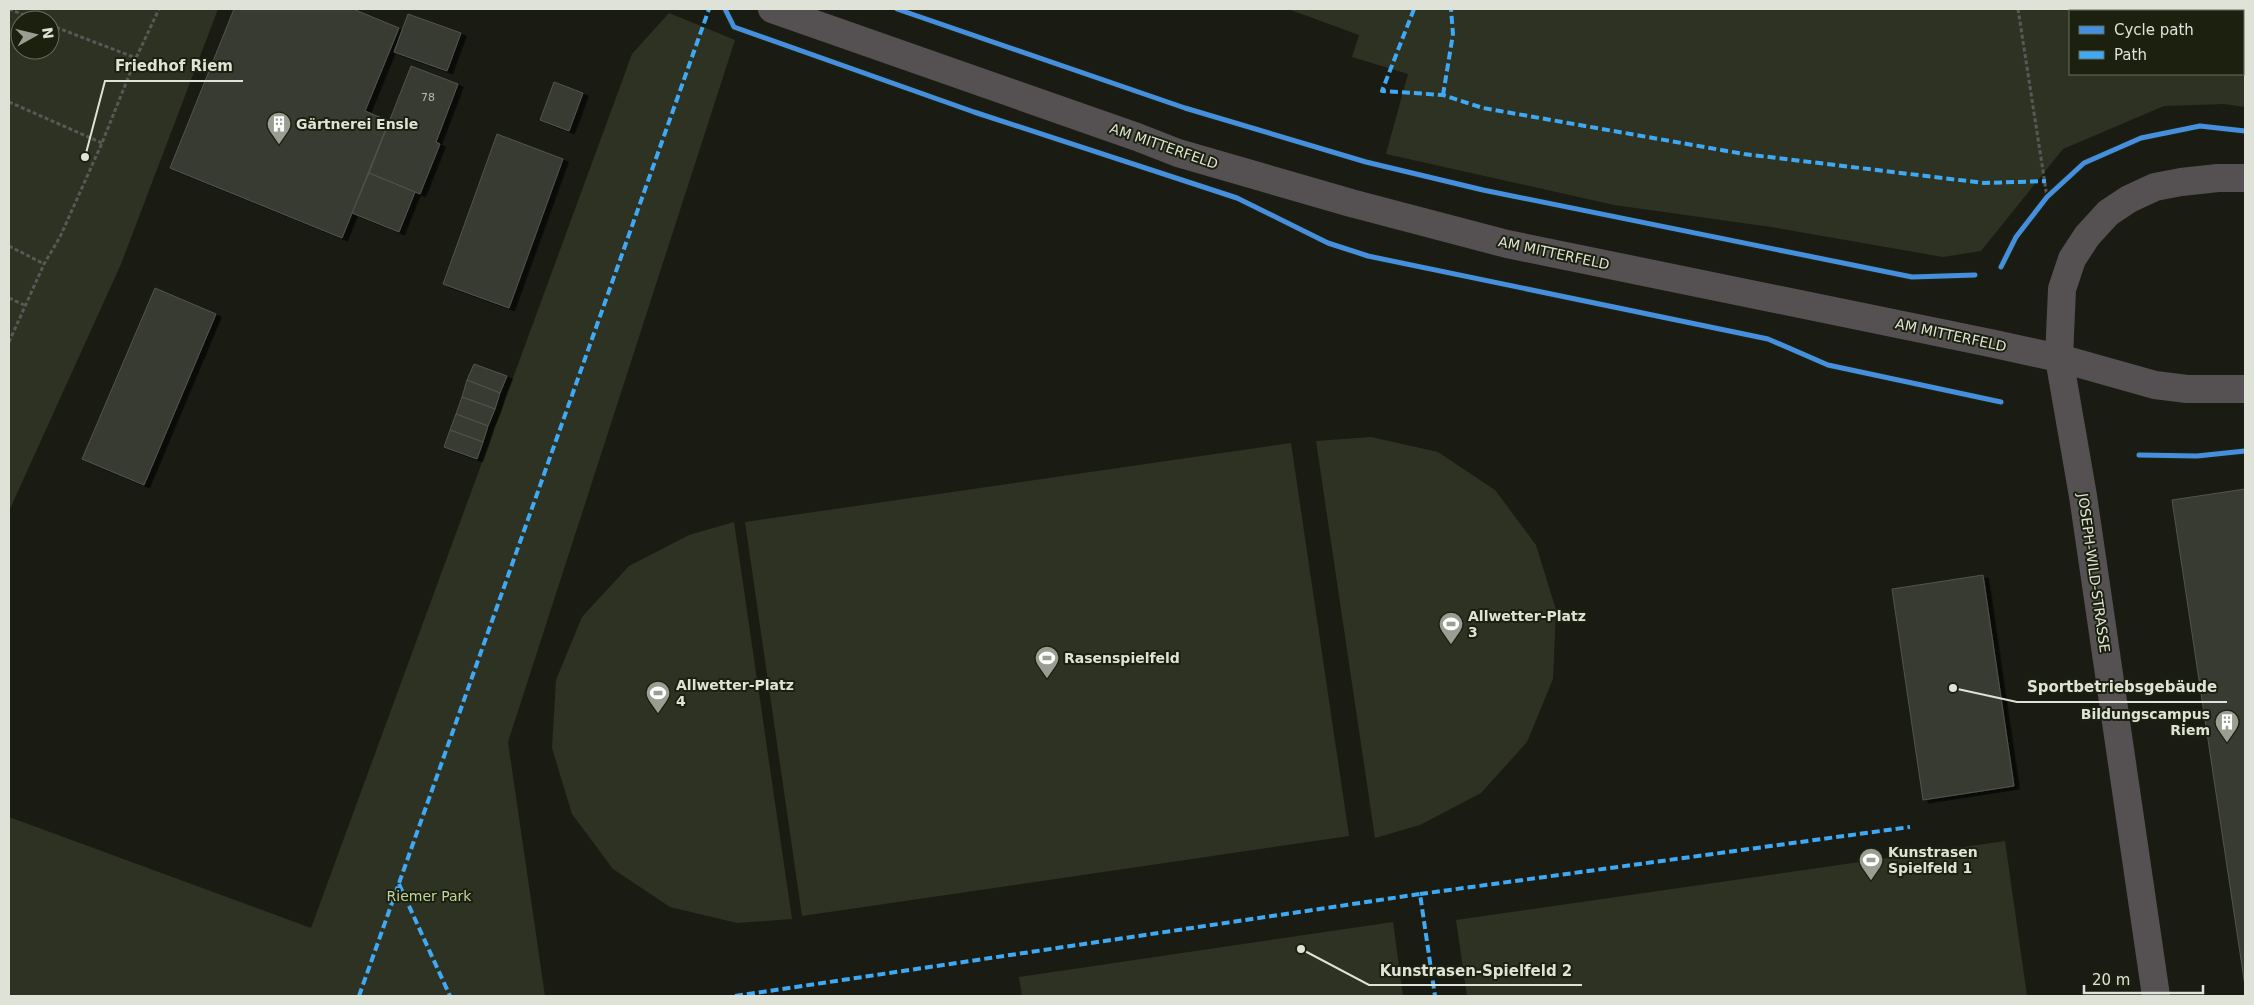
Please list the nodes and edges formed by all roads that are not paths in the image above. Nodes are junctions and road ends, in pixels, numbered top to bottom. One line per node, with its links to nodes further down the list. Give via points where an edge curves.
1 (772, 9): 3 (street, AM MITTERFELD, via 1178,153 1351,203 1507,244)
2 (2245, 178): 3 (street, via 2218,178 2155,187 2108,213 2072,258 2062,289)
3 (2059, 358): 4 (street, AM MITTERFELD, via 2155,385 2187,389); 5 (street, JOSEPH-WILD-STRASSE, via 2075,445)
4 (2245, 389)
5 (2156, 996)

